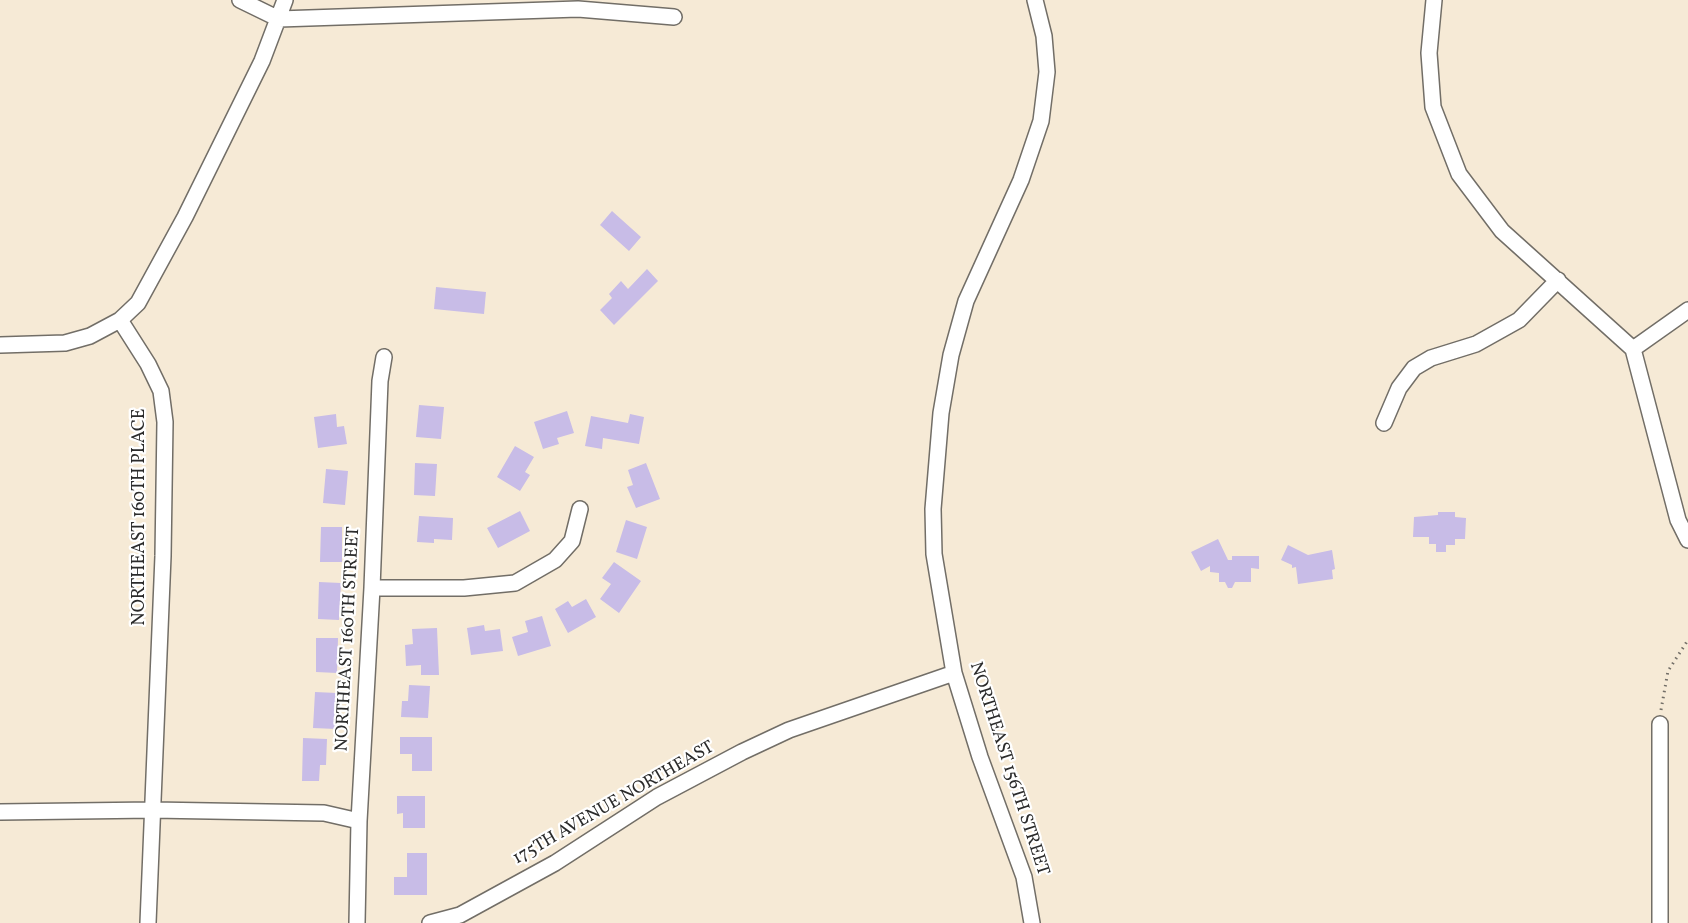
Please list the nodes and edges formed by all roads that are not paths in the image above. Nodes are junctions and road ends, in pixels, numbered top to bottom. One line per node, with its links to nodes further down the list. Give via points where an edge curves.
1 (240, 0): 6 (street)
2 (285, 0): 6 (street)
3 (1035, 0): 17 (street, NORTHEAST 156TH STREET, via 1047,72 1041,121 1021,180 966,301 951,355 942,413 933,509 934,554)
4 (1434, 0): 7 (street, via 1430,53 1433,107 1445,143 1459,174 1502,231)
5 (674, 17): 6 (street, via 578,9)
6 (279, 20): 9 (street, via 185,217 138,303)
7 (1558, 280): 11 (street); 13 (street, via 1520,320 1476,344 1431,358 1414,368 1399,388)
8 (1688, 310): 11 (street)
9 (120, 320): 10 (street, via 90,336 65,342); 19 (street, NORTHEAST 160TH PLACE, via 160,391 165,422)
10 (0, 345)
11 (1633, 349): 15 (street, via 1678,520)
12 (384, 357): 16 (street, NORTHEAST 160TH STREET)
13 (1384, 423)
14 (580, 509): 16 (street, via 572,541 555,560 515,583 464,588)
15 (1688, 540)
16 (372, 588): 21 (street, NORTHEAST 160TH STREET)
17 (954, 673): 24 (street, 175TH AVENUE NORTHEAST, via 789,730 742,752 657,797 517,884 460,915); 25 (street, NORTHEAST 156TH STREET, via 1024,877)
18 (1660, 724): 26 (street)
19 (153, 810): 20 (street); 21 (street, via 324,813); 22 (street, NORTHEAST 160TH PLACE)
20 (0, 812)
21 (359, 821): 23 (street, NORTHEAST 160TH STREET)
22 (148, 923)
23 (357, 923)
24 (430, 923)
25 (1032, 923)
26 (1660, 923)

